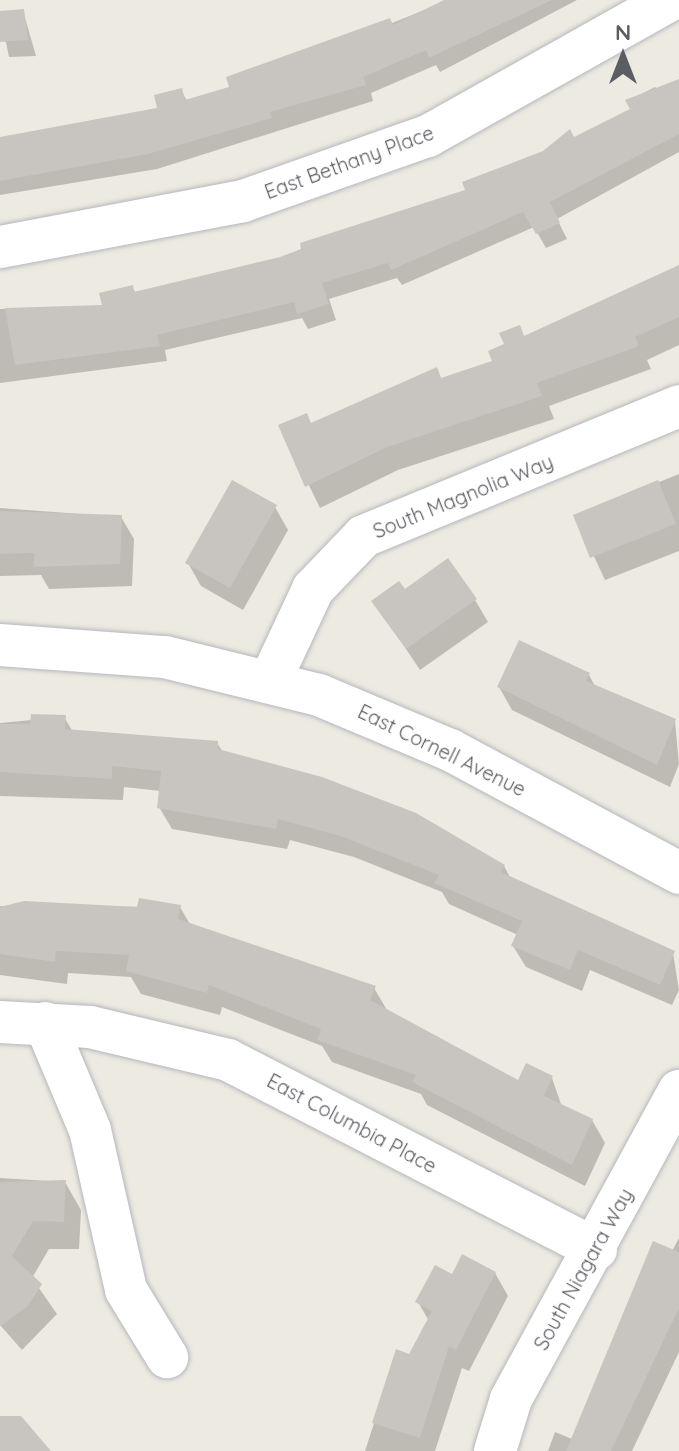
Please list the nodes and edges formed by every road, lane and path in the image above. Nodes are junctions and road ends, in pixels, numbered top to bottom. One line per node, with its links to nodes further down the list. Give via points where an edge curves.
1 (670, 0): 2 (street, East Bethany Place, via 428,136 243,201)
2 (0, 247)
3 (679, 406): 5 (street, South Magnolia Way, via 364,536 313,589)
4 (0, 645): 5 (street, East Cornell Avenue, via 131,652)
5 (270, 681): 6 (street, East Cornell Avenue, via 406,728)
6 (679, 873)
7 (0, 1022): 8 (street, East Columbia Place)
8 (45, 1023): 10 (street, East Columbia Place, via 144,1037 257,1072); 11 (street, via 90,1130 126,1290)
9 (679, 1091): 10 (street, South Niagara Way)
10 (596, 1249): 12 (street, South Niagara Way, via 511,1399)
11 (167, 1357)
12 (495, 1451)

